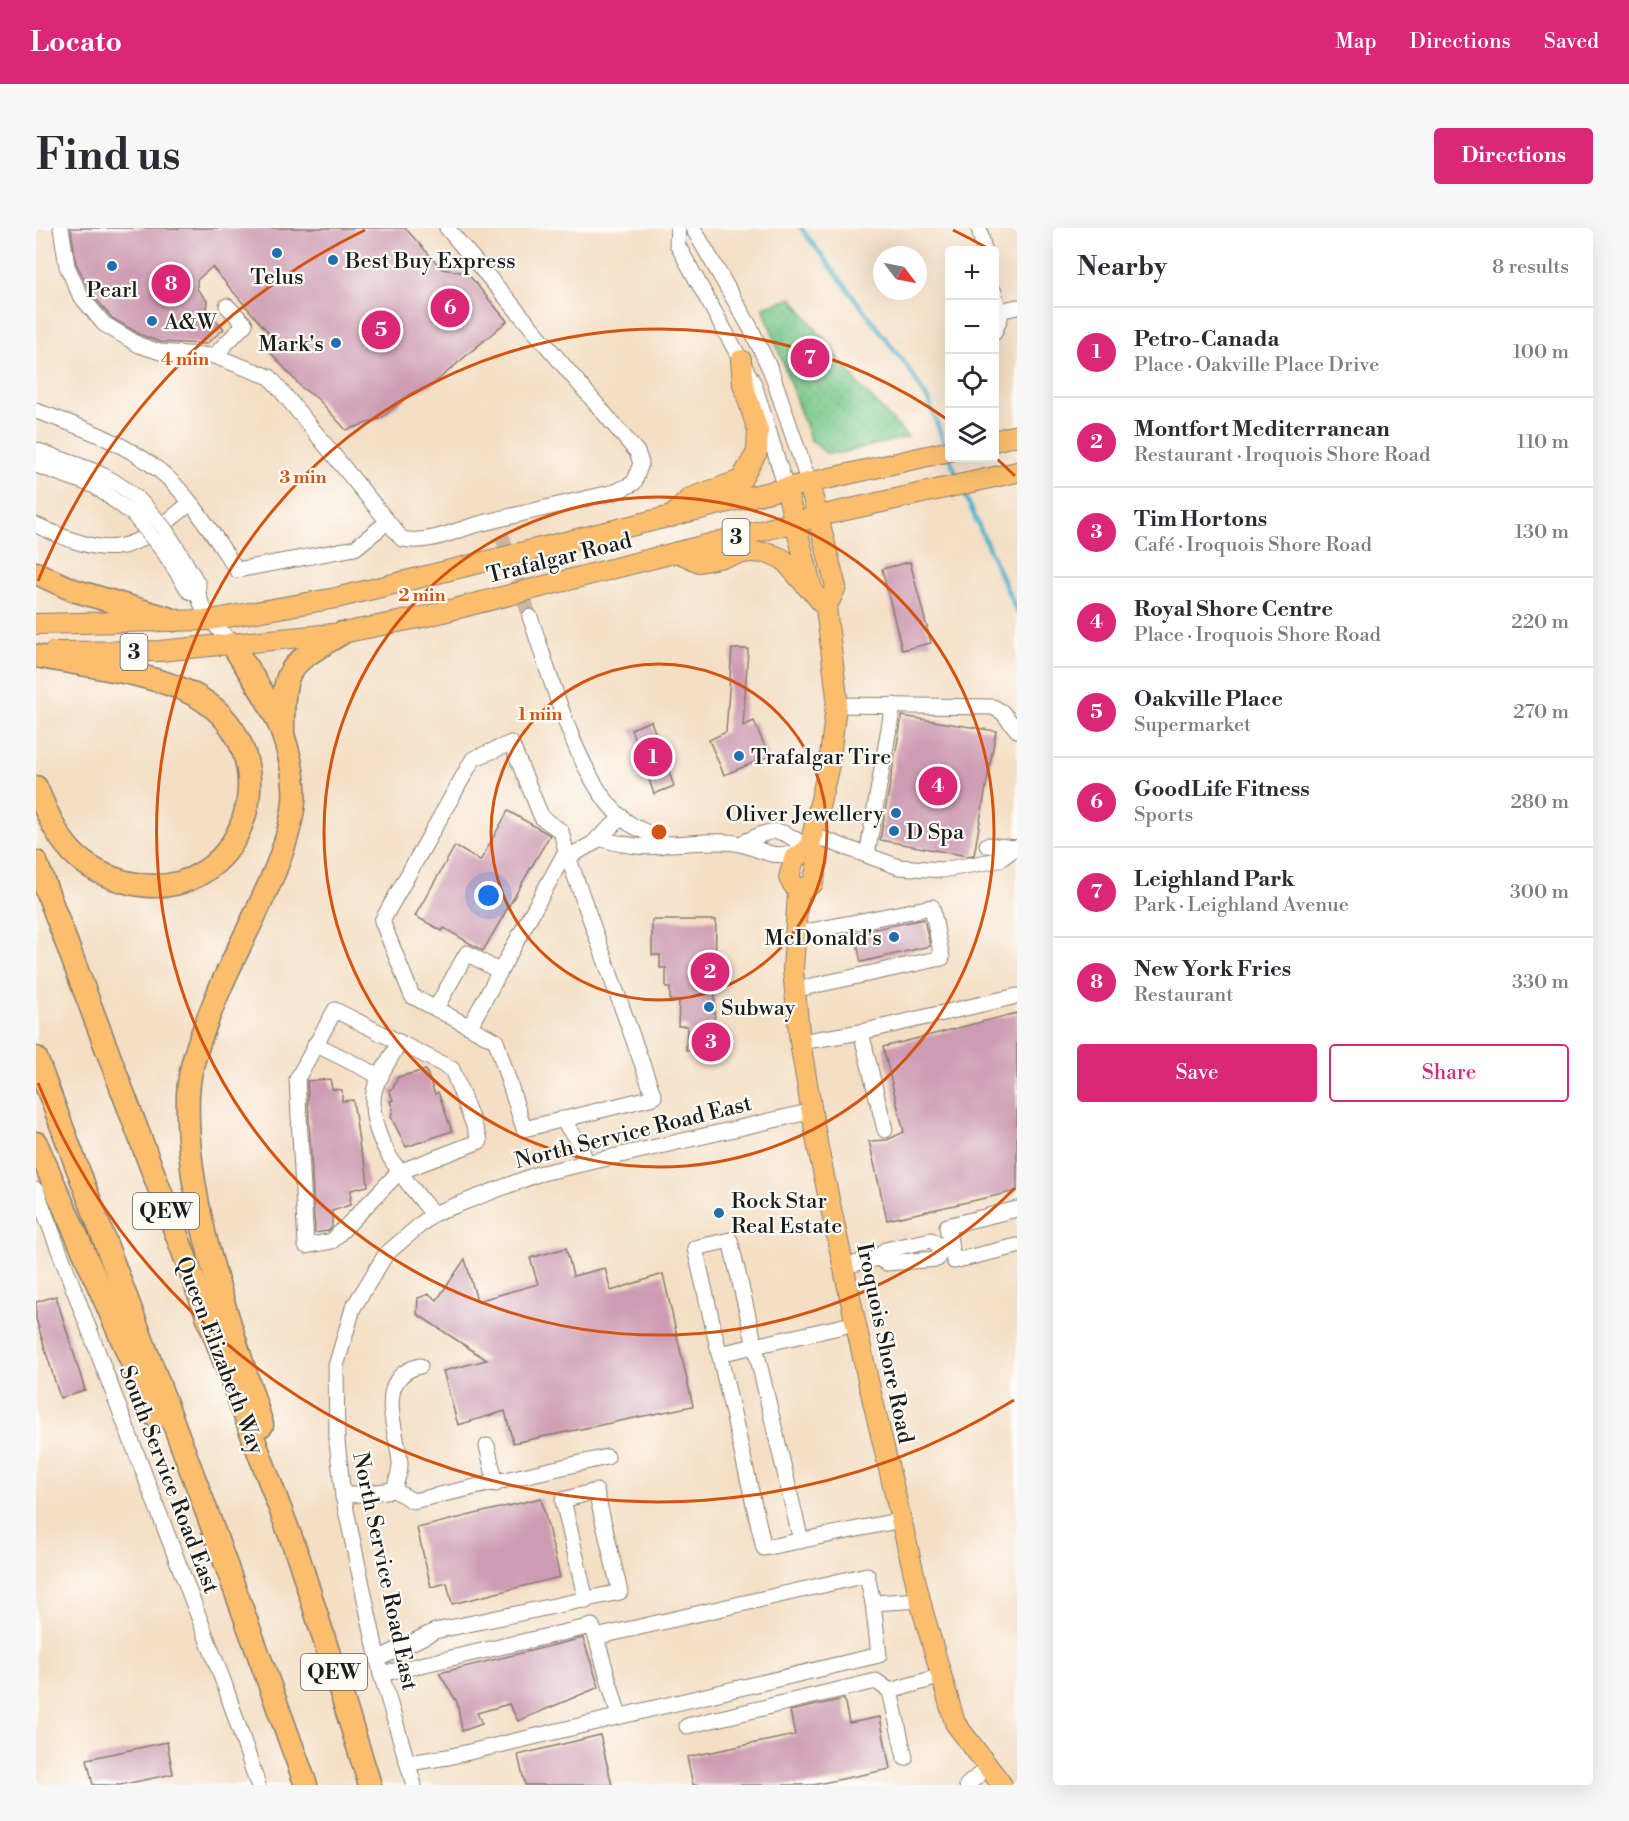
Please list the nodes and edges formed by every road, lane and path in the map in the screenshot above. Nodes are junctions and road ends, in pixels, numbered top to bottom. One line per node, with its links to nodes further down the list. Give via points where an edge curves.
1 (61, 228): 12 (street, via 67,266 80,295 104,324 139,345 160,352)
2 (447, 228): 27 (street, via 637,452 641,463 634,483 615,492)
3 (678, 228): 13 (street, via 677,244)
4 (693, 228): 21 (street, via 771,371)
5 (979, 228): 6 (street)
6 (983, 246)
7 (997, 300): 10 (street)
8 (227, 306): 12 (street, via 244,324)
9 (1017, 307): 10 (street)
10 (1000, 311): 11 (street)
11 (999, 320)
12 (214, 356): 27 (street, via 270,377 402,539 432,539)
13 (741, 360): 22 (street, via 762,405); 26 (main road, via 743,384 758,431 757,452 741,480 690,498)
14 (36, 411): 23 (street, via 117,444 161,472)
15 (1017, 435): 16 (main road)
16 (999, 440)
17 (36, 450): 24 (street, via 99,472 123,485)
18 (945, 452): 21 (main road, Trafalgar Road / 3)
19 (36, 465): 24 (street, via 95,486)
20 (1017, 472): 25 (main road, Trafalgar Road / 3)
21 (809, 483): 22 (main road, Trafalgar Road / 3); 25 (main road, Iroquois Shore Road)
22 (786, 488): 26 (main road, Trafalgar Road / 3); 28 (main road)
23 (189, 504): 29 (street, via 132,543 116,548 80,542); 30 (street, via 237,570 355,548)
24 (139, 509): 38 (street, bridge, via 169,548 189,591 197,594)
25 (819, 516): 28 (main road, Trafalgar Road / 3); 35 (main road, Iroquois Shore Road, via 836,587)
26 (671, 517): 38 (main road, Trafalgar Road / 3, via 348,596)
27 (498, 520): 31 (street)
28 (794, 522): 32 (main road, Trafalgar Road / 3); 34 (main road)
29 (36, 525)
30 (380, 528)
31 (502, 536)
32 (677, 552): 34 (main road, via 699,562 749,552 769,553 783,559); 40 (main road, Trafalgar Road / 3, via 423,617)
33 (36, 573): 37 (highway, via 73,590)
34 (813, 592): 35 (main road)
35 (826, 608): 43 (main road, Iroquois Shore Road)
36 (530, 617): 48 (street, via 576,745 601,795)
37 (174, 620): 38 (main road, Trafalgar Road / 3); 39 (main road, Trafalgar Road / 3)
38 (210, 620): 41 (street)
39 (36, 624)
40 (342, 633): 41 (main road, Trafalgar Road / 3); 46 (highway, via 291,668 284,682)
41 (232, 644): 42 (main road, Trafalgar Road / 3, via 160,651); 46 (highway)
42 (36, 654): 47 (highway, via 168,683 199,697 237,735 249,783 248,812 241,831 208,868 179,883 139,885 97,871 72,852 54,827)
43 (836, 705): 44 (street); 50 (main road, Iroquois Shore Road, via 829,765)
44 (893, 705): 45 (street, via 993,707); 56 (street)
45 (1017, 730)
46 (283, 732): 94 (highway, via 293,771 294,801 287,834 200,1041 188,1092 189,1144 207,1245 280,1483)
47 (36, 787)
48 (621, 817): 49 (street); 51 (street)
49 (598, 838): 51 (street, via 657,848); 55 (street)
50 (810, 842): 52 (street, via 784,831 766,832); 52 (street, via 784,856); 56 (street); 58 (main road, Iroquois Shore Road, via 819,857 813,883 798,892)
51 (666, 844): 52 (street)
52 (740, 844)
53 (987, 845): 54 (street)
54 (1016, 847): 56 (street, via 999,860 942,870 899,867)
55 (567, 854): 59 (street); 62 (street, via 561,831 542,818 511,743 473,759 382,921 412,996); 71 (street, via 654,1098)
56 (867, 855)
57 (36, 862): 94 (highway, Queen Elizabeth Way / QEW)
58 (795, 934): 60 (main road, Iroquois Shore Road); 60 (street, via 932,908 942,957)
59 (500, 972): 62 (street, via 467,953); 63 (street)
60 (793, 990): 66 (main road, Iroquois Shore Road)
61 (1017, 996): 64 (street)
62 (436, 1008): 63 (street)
63 (470, 1026): 71 (street, via 496,1041 524,1129)
64 (861, 1032): 66 (street); 72 (street)
65 (399, 1042): 67 (street, via 335,1010); 69 (street); 75 (street, via 452,1069 480,1141)
66 (801, 1042): 70 (main road, Iroquois Shore Road)
67 (315, 1044): 69 (street); 75 (street, via 297,1079 306,1246 332,1241)
68 (36, 1058): 91 (highway, QEW)
69 (381, 1077): 75 (street, via 374,1091 376,1124 386,1152)
70 (813, 1111): 74 (street, North Service Road East); 81 (main road, Iroquois Shore Road)
71 (562, 1119): 74 (street, via 580,1144)
72 (885, 1130)
73 (36, 1143): 91 (highway, via 174,1459)
74 (586, 1162): 78 (street, North Service Road East, via 538,1174)
75 (399, 1172): 78 (street)
76 (36, 1190): 107 (street, South Service Road East, via 225,1686)
77 (1017, 1209): 80 (street, via 947,1226)
78 (433, 1214): 90 (street, North Service Road East, via 386,1254 353,1308 336,1366 337,1442)
79 (1017, 1246): 80 (street, via 954,1261)
80 (947, 1248): 81 (street, via 931,1240 885,1250 878,1258)
81 (845, 1266): 82 (main road, Iroquois Shore Road)
82 (857, 1323): 83 (street); 92 (main road, Iroquois Shore Road)
83 (755, 1346): 84 (street); 84 (street, via 730,1240 695,1248); 93 (street)
84 (719, 1354): 93 (street, via 764,1548)
85 (420, 1366): 89 (street, via 396,1378 393,1391 391,1407 400,1465)
86 (487, 1446): 88 (street)
87 (607, 1457): 88 (street)
88 (496, 1484): 89 (street, via 413,1501)
89 (394, 1490): 90 (street)
90 (343, 1496): 99 (street, North Service Road East)
91 (202, 1499): 108 (highway, QEW)
92 (902, 1520): 93 (street); 95 (main road, Iroquois Shore Road)
93 (801, 1541)
94 (299, 1559): 109 (highway, Queen Elizabeth Way / QEW)
95 (920, 1600): 97 (street); 100 (main road, Iroquois Shore Road)
96 (586, 1601): 96 (street, via 563,1500 596,1491 620,1592); 99 (street, via 435,1631)
97 (873, 1603): 98 (street, via 867,1575); 102 (street, via 879,1655)
98 (596, 1637): 99 (street, via 592,1626); 102 (street)
99 (379, 1667): 105 (street, North Service Road East)
100 (942, 1676): 101 (street); 106 (main road, Iroquois Shore Road, via 955,1723)
101 (890, 1691): 103 (street, via 876,1681); 104 (street)
102 (619, 1716): 105 (street)
103 (687, 1726)
104 (905, 1758)
105 (408, 1763): 110 (street, North Service Road East)
106 (988, 1767): 111 (street); 112 (main road, Iroquois Shore Road)
107 (258, 1785)
108 (306, 1785)
109 (370, 1785)
110 (414, 1785)
111 (967, 1785)
112 (1002, 1785)

